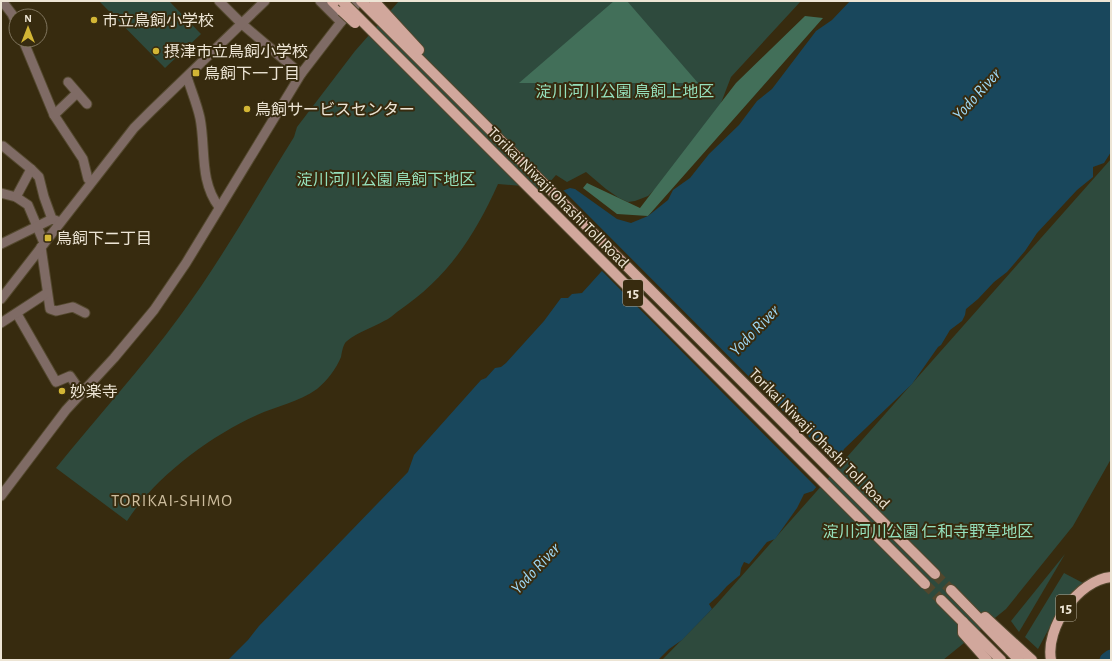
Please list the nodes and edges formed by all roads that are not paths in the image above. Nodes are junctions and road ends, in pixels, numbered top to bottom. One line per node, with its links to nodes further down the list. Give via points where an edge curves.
1 (220, 1): 9 (street)
2 (265, 1): 9 (street)
3 (320, 1): 8 (street)
4 (332, 1): 15 (main road, bridge, via 418,83)
5 (342, 1): 15 (main road, Torikai Niwaji Ohashi Toll Road / 15, bridge)
6 (360, 1): 8 (street); 13 (main road, Torikai Niwaji Ohashi Toll Road / 15)
7 (374, 1): 13 (main road, via 435,68)
8 (341, 22): 11 (street)
9 (242, 24): 11 (street); 12 (street)
10 (26, 48): 18 (street)
11 (300, 74): 24 (street)
12 (187, 77): 21 (street, via 134,128); 24 (street, via 200,119 205,177 212,198)
13 (436, 77): 36 (main road, Torikai Niwaji Ohashi Toll Road / 15)
14 (68, 82): 16 (street)
15 (426, 86): 38 (main road, Torikai Niwaji Ohashi Toll Road / 15, bridge)
16 (77, 93): 17 (street); 18 (street)
17 (87, 104)
18 (54, 115): 21 (street, via 84,159 88,179)
19 (3, 146): 20 (street)
20 (31, 169): 23 (street); 25 (street, via 39,177 44,197)
21 (92, 182): 25 (street)
22 (1, 193): 23 (street)
23 (16, 197): 26 (street, via 28,205)
24 (219, 207): 34 (street, via 154,310)
25 (56, 221): 26 (street); 28 (street)
26 (38, 226): 27 (street); 28 (street)
27 (1, 244)
28 (43, 245): 29 (street); 30 (street)
29 (47, 293): 31 (street, via 50,310 73,307); 32 (street)
30 (1, 299)
31 (85, 313)
32 (17, 314): 33 (street); 34 (street, via 56,382 70,376)
33 (1, 323)
34 (83, 391): 35 (street)
35 (1, 496)
36 (935, 574)
37 (1111, 577): 47 (main road, 15, via 1089,585 1064,610 1052,633)
38 (925, 584)
39 (951, 590): 41 (main road)
40 (941, 600): 42 (main road)
41 (970, 612): 45 (main road); 46 (main road, via 980,612)
42 (963, 622): 43 (main road, via 963,633); 44 (main road)
43 (987, 660)
44 (1002, 660)
45 (1019, 660)
46 (1032, 660)
47 (1051, 660)

